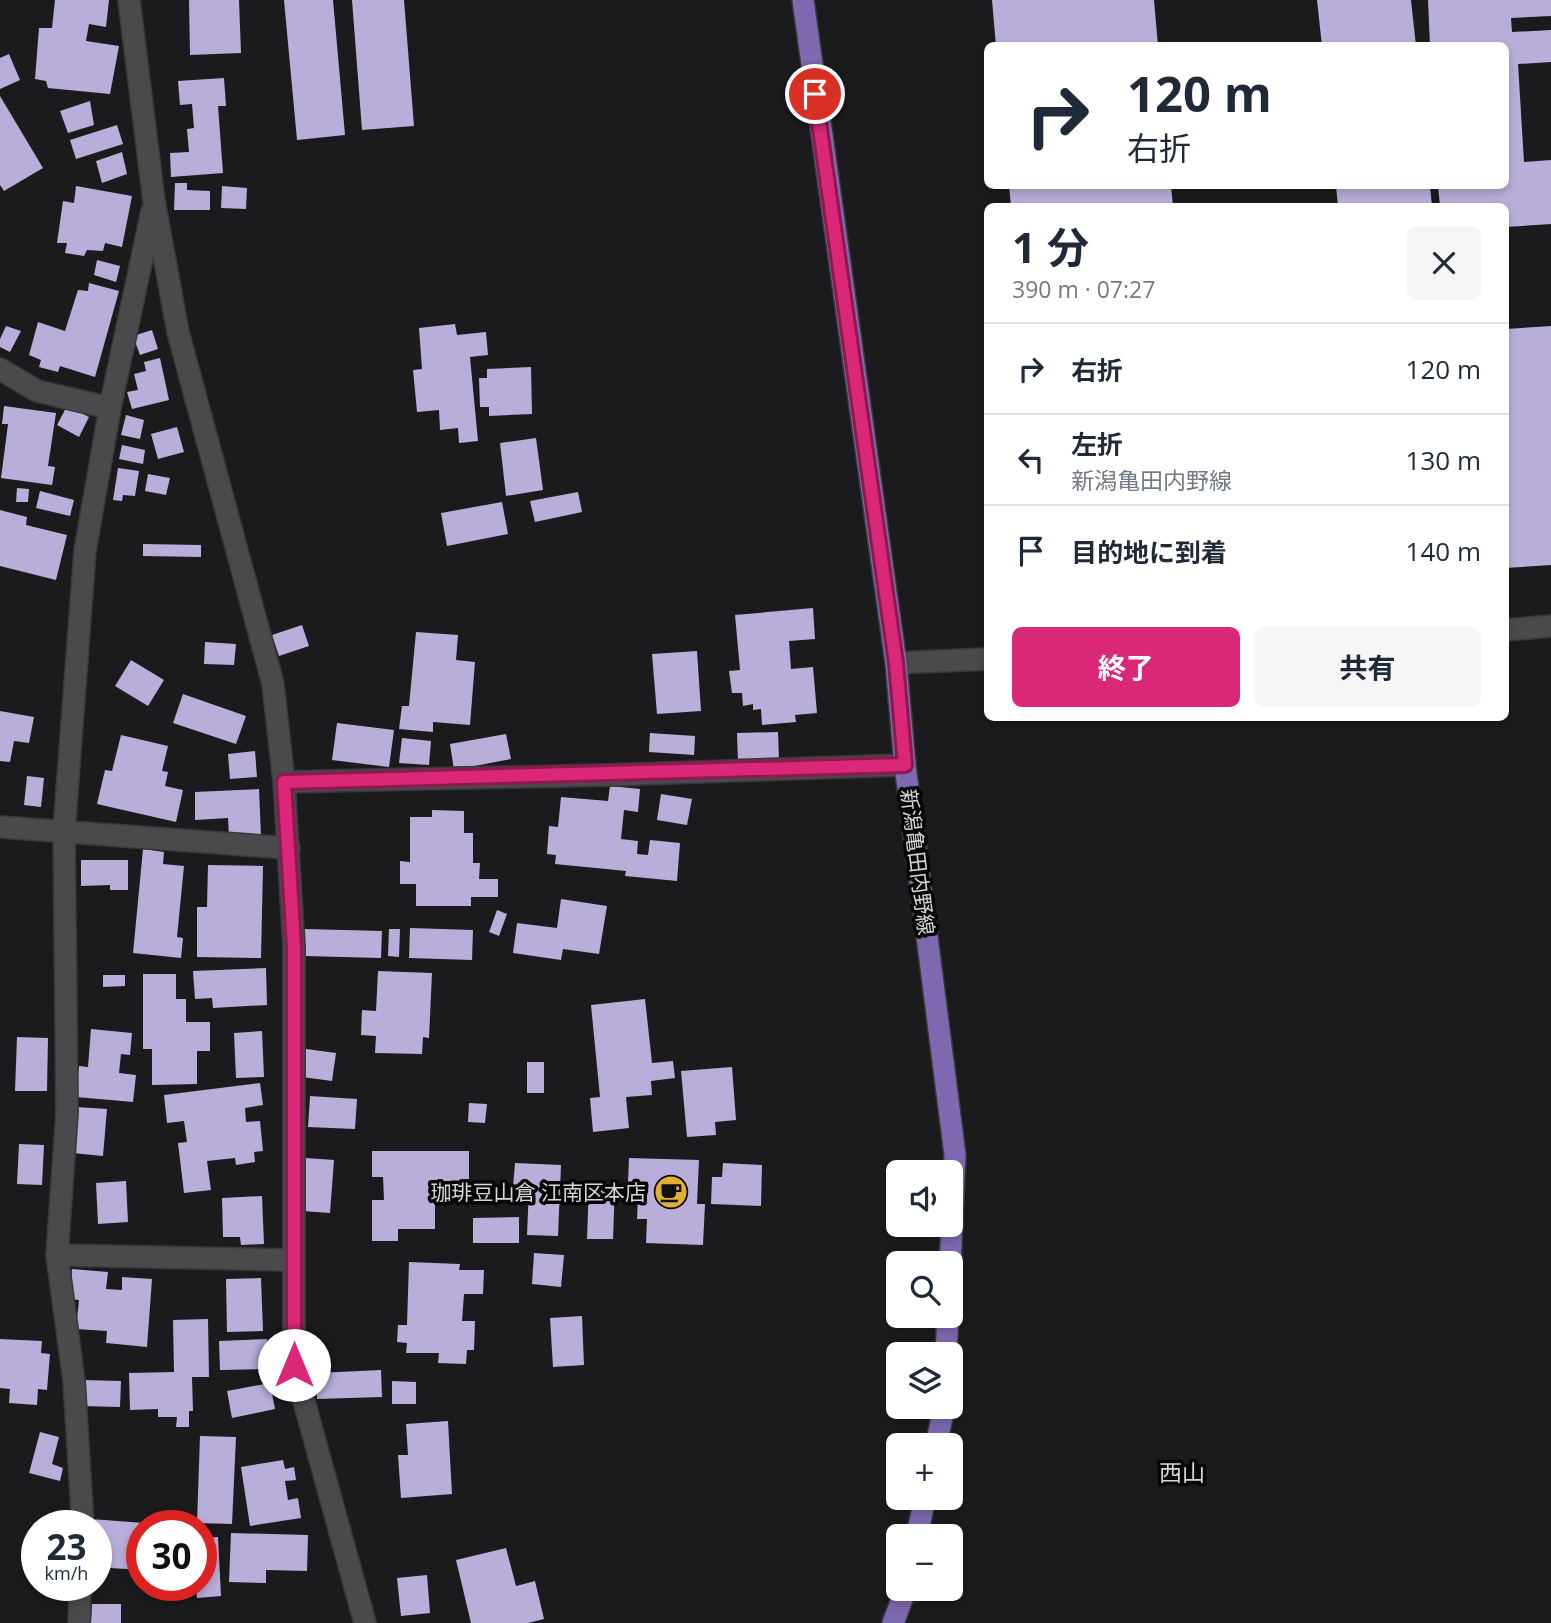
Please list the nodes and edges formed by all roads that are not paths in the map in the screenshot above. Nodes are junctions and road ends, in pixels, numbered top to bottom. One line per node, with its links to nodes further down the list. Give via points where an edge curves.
1 (129, 0): 3 (street)
2 (803, 0): 9 (main road, 新潟亀田内野線)
3 (154, 201): 5 (street); 11 (street, via 178,332 273,684)
4 (0, 369): 5 (street, via 37,391)
5 (110, 408): 13 (street, via 85,551)
6 (1551, 626): 7 (street)
7 (1509, 630)
8 (984, 659): 9 (street)
9 (896, 663): 10 (main road, 新潟亀田内野線)
10 (905, 765): 11 (street); 15 (main road, 新潟亀田内野線, via 956,1155)
11 (284, 782): 14 (street)
12 (0, 827): 13 (street)
13 (64, 831): 14 (street); 16 (street, via 67,1112)
14 (289, 848): 17 (street, via 294,947)
15 (951, 1251)
16 (57, 1255): 17 (street); 18 (street, via 74,1381)
17 (294, 1260): 22 (street, via 294,1365)
18 (82, 1510)
19 (80, 1601): 21 (street)
20 (901, 1601): 23 (main road)
21 (79, 1623)
22 (365, 1623)
23 (893, 1623)

